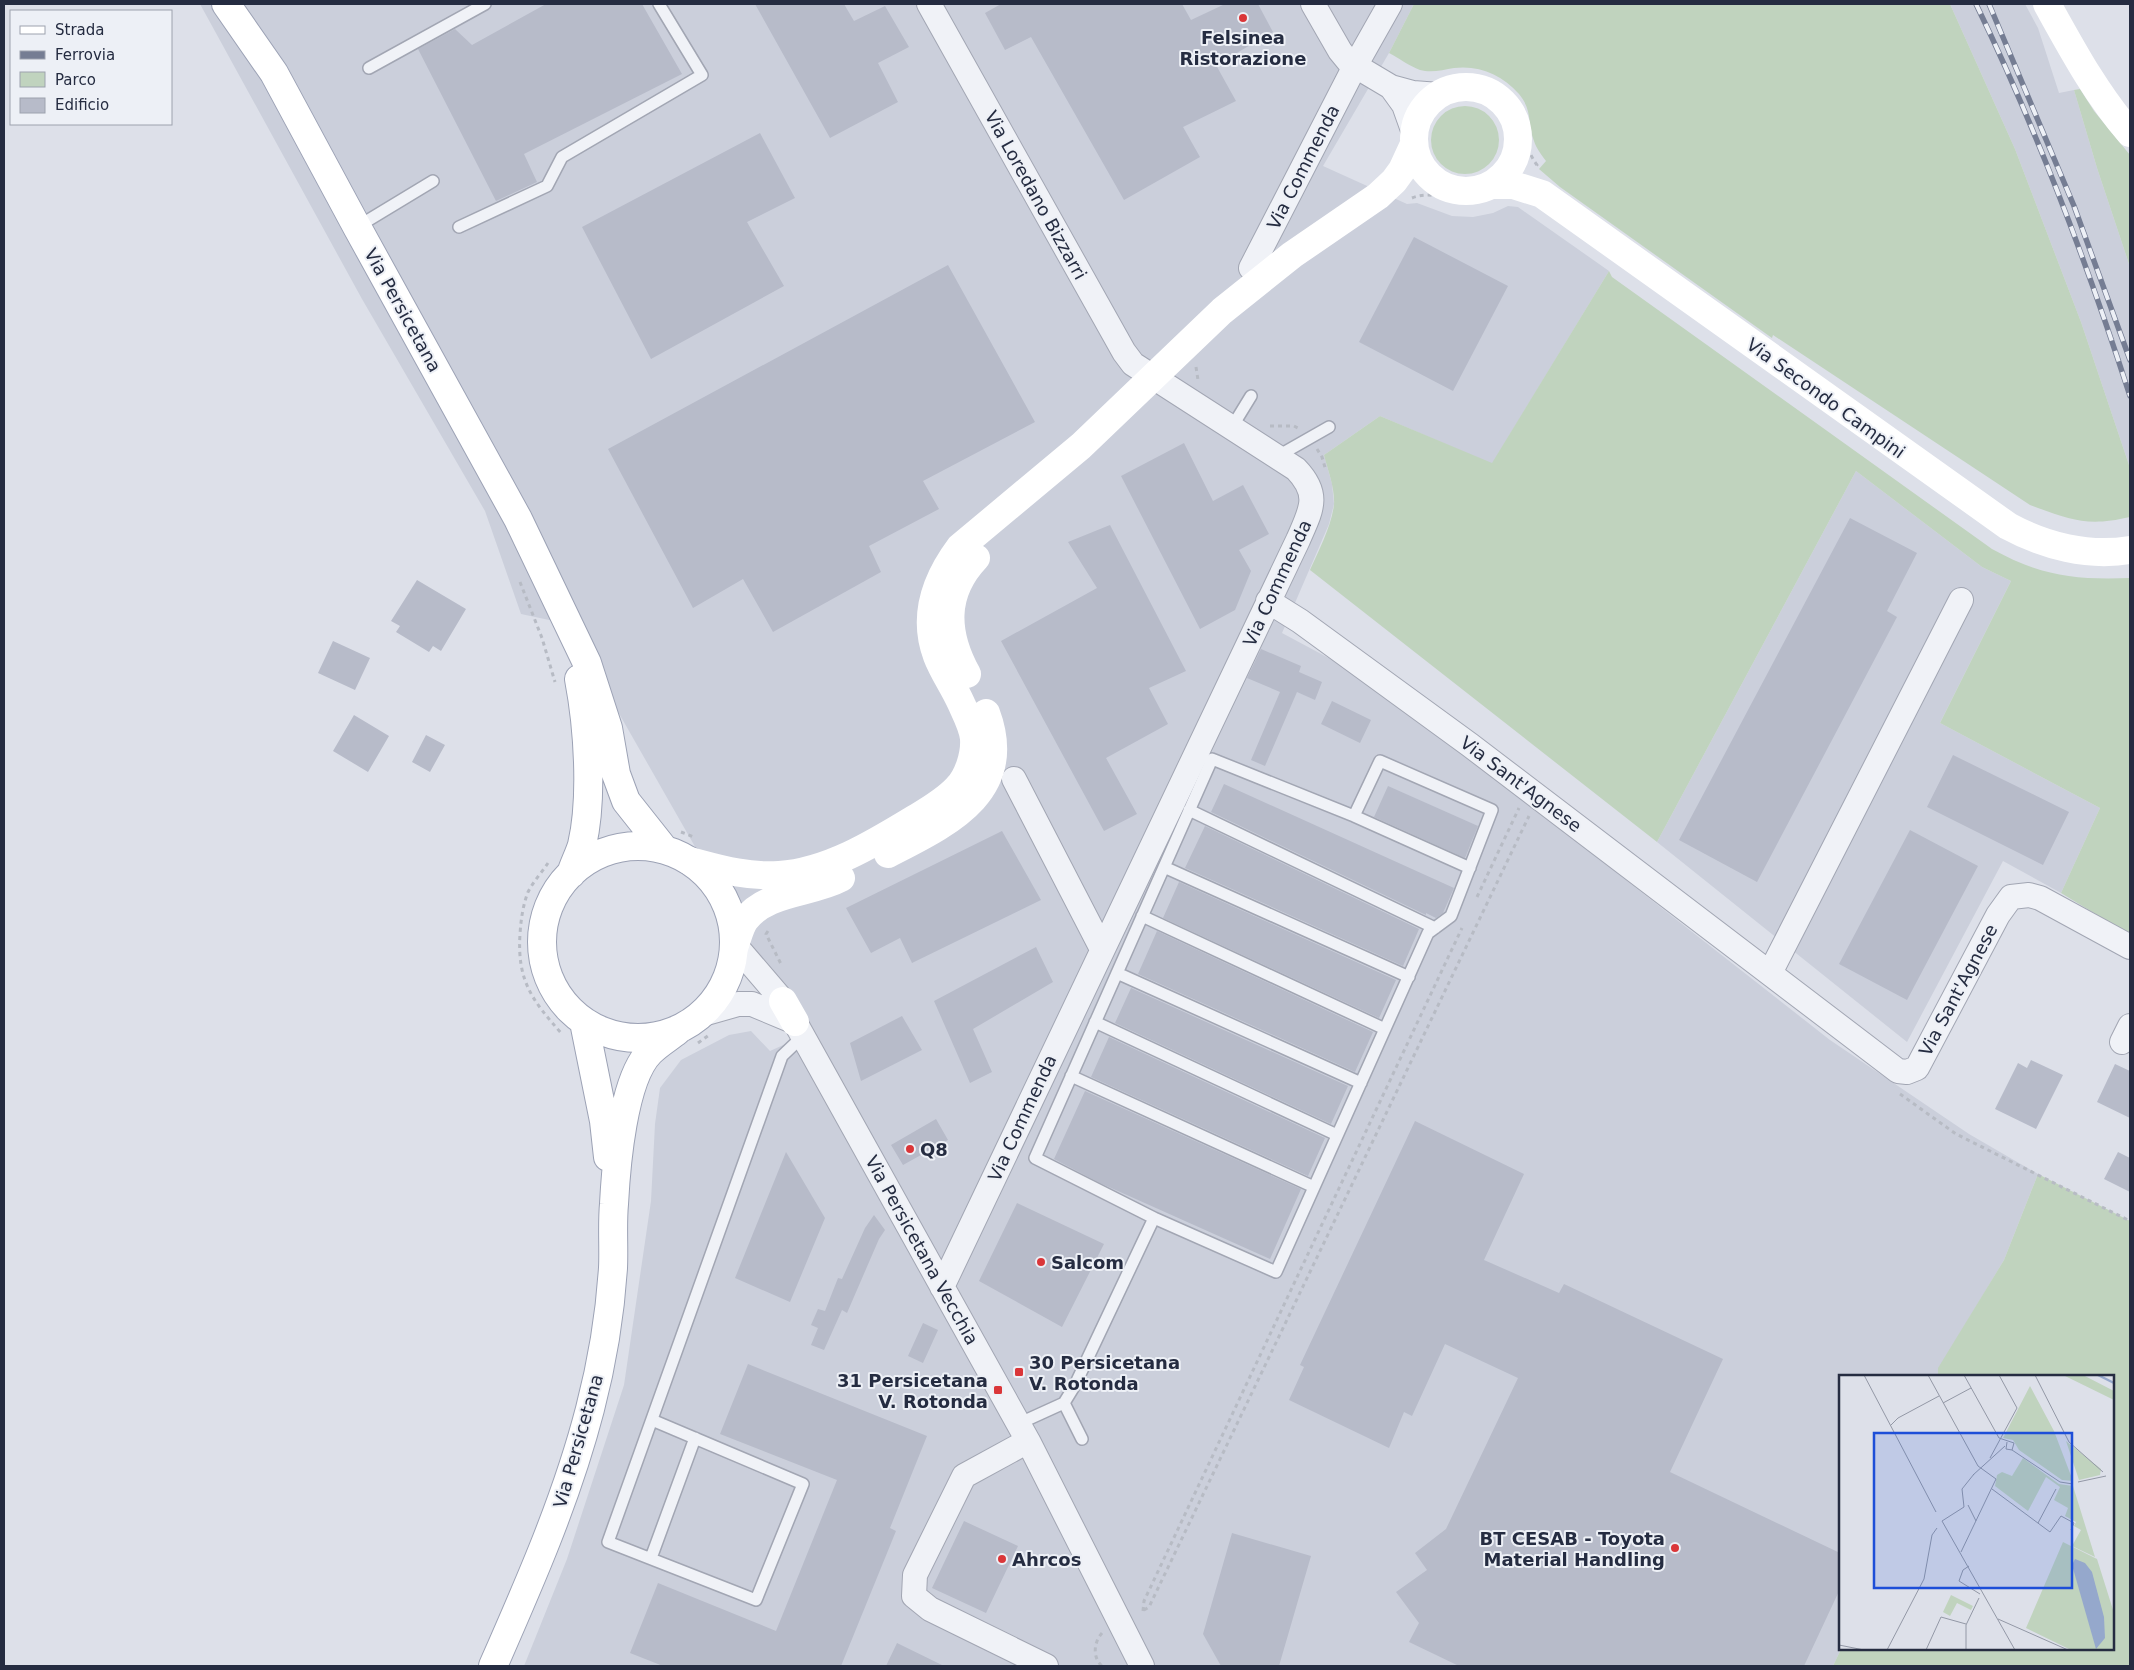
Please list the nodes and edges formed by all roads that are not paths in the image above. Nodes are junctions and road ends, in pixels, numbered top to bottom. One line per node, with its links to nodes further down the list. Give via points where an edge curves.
1 (226, 4): 20 (street, Via Persicetana, via 274,73)
2 (485, 4): 9 (lane)
3 (659, 4): 21 (lane, via 702,75 562,157 548,186)
4 (929, 4): 23 (street, Via Loredano Bizzarri, via 1124,352 1133,364)
5 (1313, 4): 8 (street, via 1340,51)
6 (1390, 4): 8 (street, Via Commenda)
7 (2047, 4): 12 (street, via 2081,65)
8 (1355, 66): 10 (street); 22 (street, Via Commenda)
9 (369, 68)
10 (1391, 87): 11 (street, via 1413,93); 14 (street, via 1404,105)
11 (1444, 89): 13 (street, via 1481,90 1495,97 1507,107); 14 (street, via 1421,114)
12 (2130, 132)
13 (1518, 136): 17 (street, via 1511,164); 18 (street, Via Secondo Campini, via 1525,170)
14 (1414, 138): 16 (street, via 1423,169); 19 (street, Via Commenda, via 1402,170)
15 (433, 182): 20 (lane)
16 (1444, 186): 17 (street, via 1459,191); 19 (street, Via Commenda, via 1410,185)
17 (1485, 192): 18 (street, Via Secondo Campini, via 1513,185)
18 (1542, 194): 29 (street, Via Secondo Campini, via 2008,526 2025,536 2055,546 2080,550)
19 (1378, 196): 23 (street, Via Commenda, via 1292,255 1222,312)
20 (356, 227): 32 (street, Via Persicetana, via 513,510)
21 (458, 227)
22 (1251, 268)
23 (1153, 377): 25 (street, Via Commenda); 27 (street)
24 (1250, 396): 25 (lane)
25 (1232, 427): 28 (street, Via Commenda)
26 (1329, 427): 28 (lane)
27 (1081, 446): 37 (street, via 960,547 937,585 931,610 932,642 958,695 974,739 970,765 958,787 890,833 847,856 805,871 779,875 736,874); 43 (street, via 968,567 952,602 950,628 954,648 991,728 993,743 986,781 975,800 926,834 837,880 782,896 755,909 744,922)
28 (1278, 456): 31 (street, Via Commenda, via 1306,480 1312,496 1310,513)
29 (2130, 550)
30 (1961, 600): 47 (street)
31 (1268, 601): 45 (street, Via Commenda); 47 (street, Via Sant'Agnese, via 1399,693)
32 (568, 624): 36 (street, Via Persicetana, via 600,700 616,774 626,801); 38 (street, Via Persicetana, via 584,708 588,771 582,845)
33 (1014, 779): 45 (street)
34 (1189, 810): 35 (lane, via 1212,759); 39 (lane); 42 (lane)
35 (1354, 816): 40 (lane); 40 (lane, via 1380,760 1492,810)
36 (664, 849): 37 (street); 38 (street, via 624,847 586,861)
37 (690, 860): 43 (street, via 709,876 724,896 734,928)
38 (562, 864): 53 (street, via 560,885 546,913 542,951 553,988)
39 (1164, 867): 41 (lane); 48 (lane)
40 (1470, 868): 42 (lane, via 1451,916)
41 (1142, 916): 46 (lane); 52 (lane)
42 (1435, 928): 48 (lane, via 1428,933)
43 (735, 945): 49 (street, Via Persicetana Vecchia); 51 (street, Via Persicetana, via 726,983 716,999)
44 (2130, 947): 47 (street, Via Sant'Agnese, via 2040,898 2029,895 2011,897 1998,915 1917,1068 1907,1072 1898,1071 1886,1063)
45 (1102, 949): 61 (street, Via Commenda)
46 (1117, 973): 50 (lane); 56 (lane)
47 (1770, 973)
48 (1409, 977): 52 (lane)
49 (794, 1020): 51 (street, via 752,1004 738,1004); 61 (street, Via Persicetana Vecchia); 63 (lane)
50 (1095, 1022): 55 (lane); 57 (lane)
51 (708, 1023): 54 (street, Via Persicetana)
52 (1385, 1029): 56 (lane)
53 (575, 1030): 54 (street, via 598,1030 629,1038); 59 (street, Via Persicetana, via 604,1122)
54 (685, 1038): 59 (street, Via Persicetana, via 649,1052 636,1074 623,1122)
55 (1071, 1076): 58 (lane); 60 (lane, via 1035,1158)
56 (1361, 1083): 57 (lane)
57 (1337, 1135): 58 (lane)
58 (1314, 1188): 60 (lane, via 1276,1272)
59 (614, 1204): 68 (street, Via Persicetana, via 613,1268 605,1339 590,1409 564,1494 534,1574)
60 (1154, 1218): 62 (lane)
61 (942, 1287): 64 (street, Via Persicetana Vecchia)
62 (1064, 1403): 64 (lane); 66 (lane)
63 (652, 1420): 65 (lane); 67 (lane, via 608,1542)
64 (1023, 1433): 69 (street, via 964,1476 915,1576 914,1596 930,1610); 70 (street, Via Persicetana Vecchia)
65 (695, 1438): 67 (lane); 67 (lane, via 803,1484 756,1600)
66 (1082, 1439)
67 (651, 1558)
68 (493, 1666)
69 (1046, 1666)
70 (1142, 1666)

